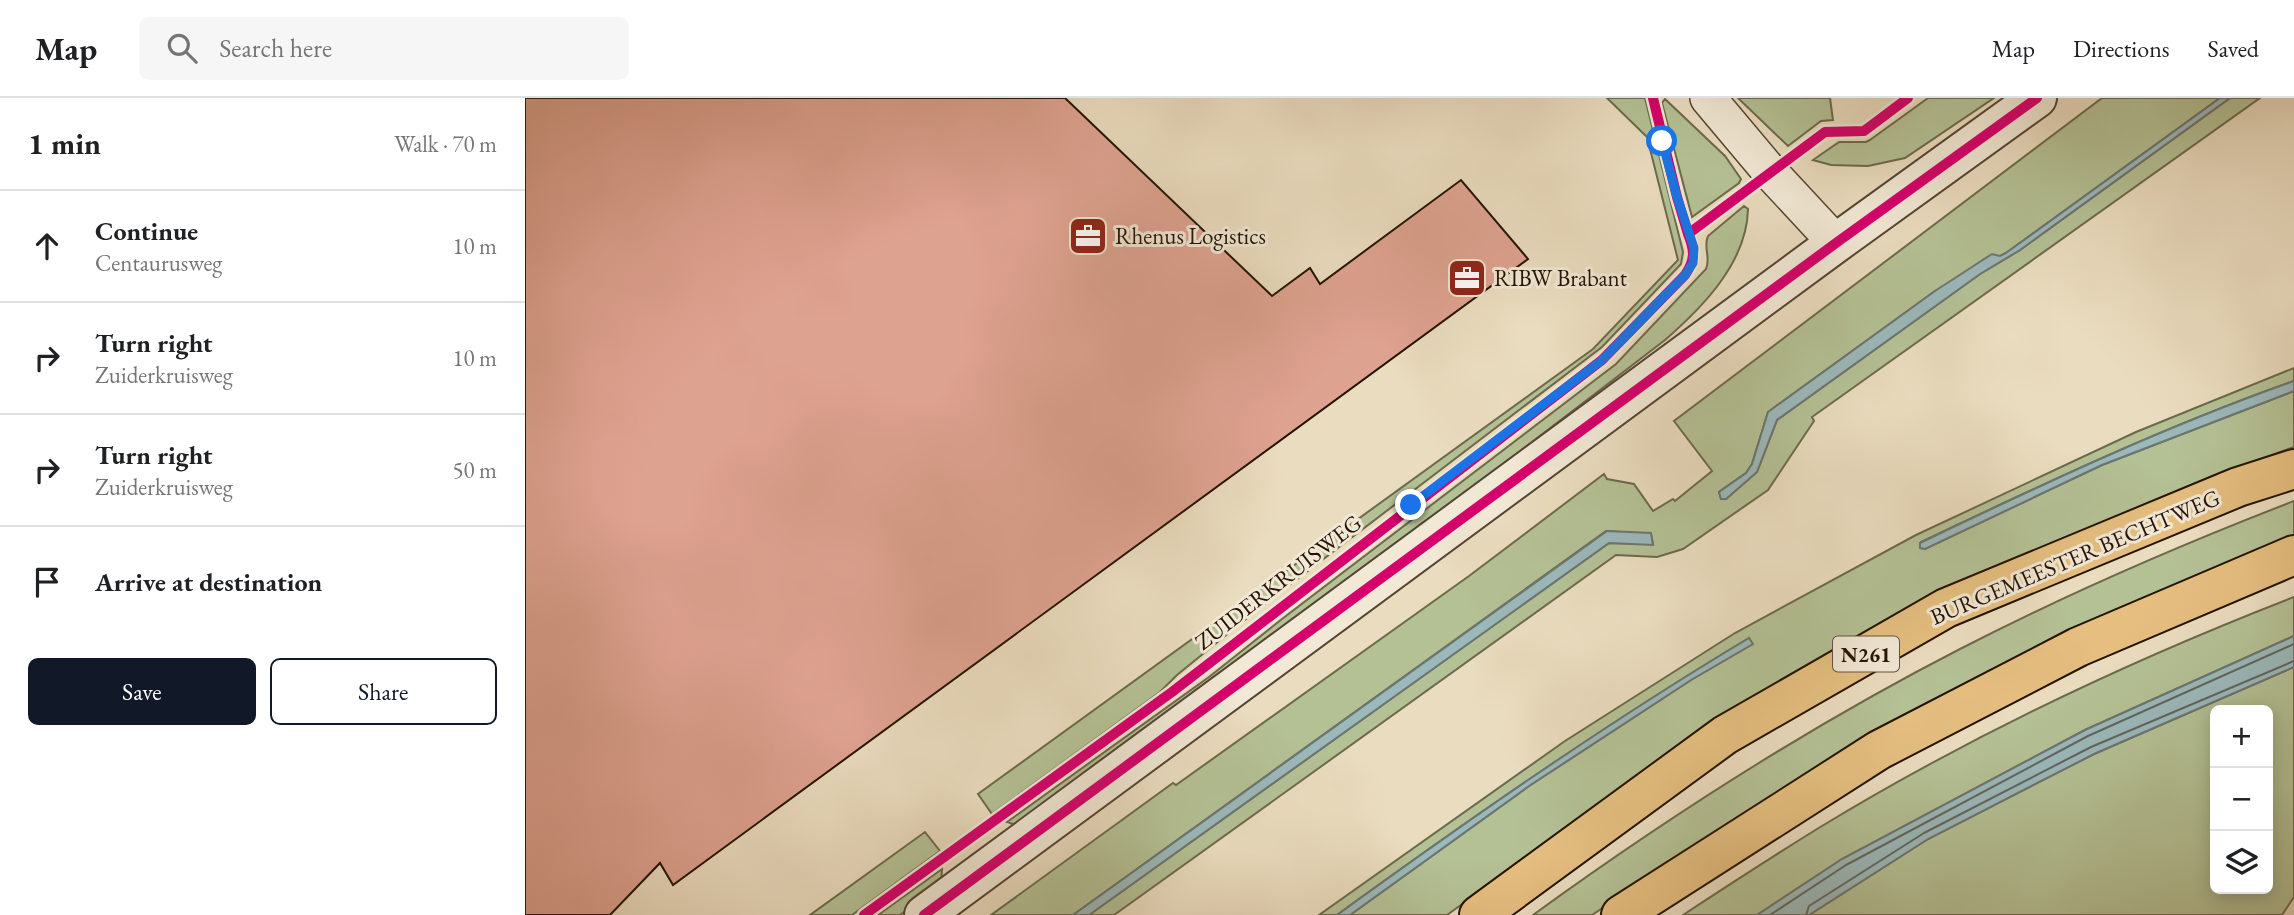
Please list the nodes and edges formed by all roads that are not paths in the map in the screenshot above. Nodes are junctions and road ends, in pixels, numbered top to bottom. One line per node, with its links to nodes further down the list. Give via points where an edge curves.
1 (1708, 98): 3 (street)
2 (2037, 98): 3 (street)
3 (1836, 243): 6 (street)
4 (2294, 469): 7 (main road, BURGEMEESTER BECHTWEG / N261, via 2238,487 1946,608 1725,735)
5 (2294, 555): 8 (main road, via 2078,647 1879,750)
6 (924, 915)
7 (1479, 915)
8 (1621, 915)

